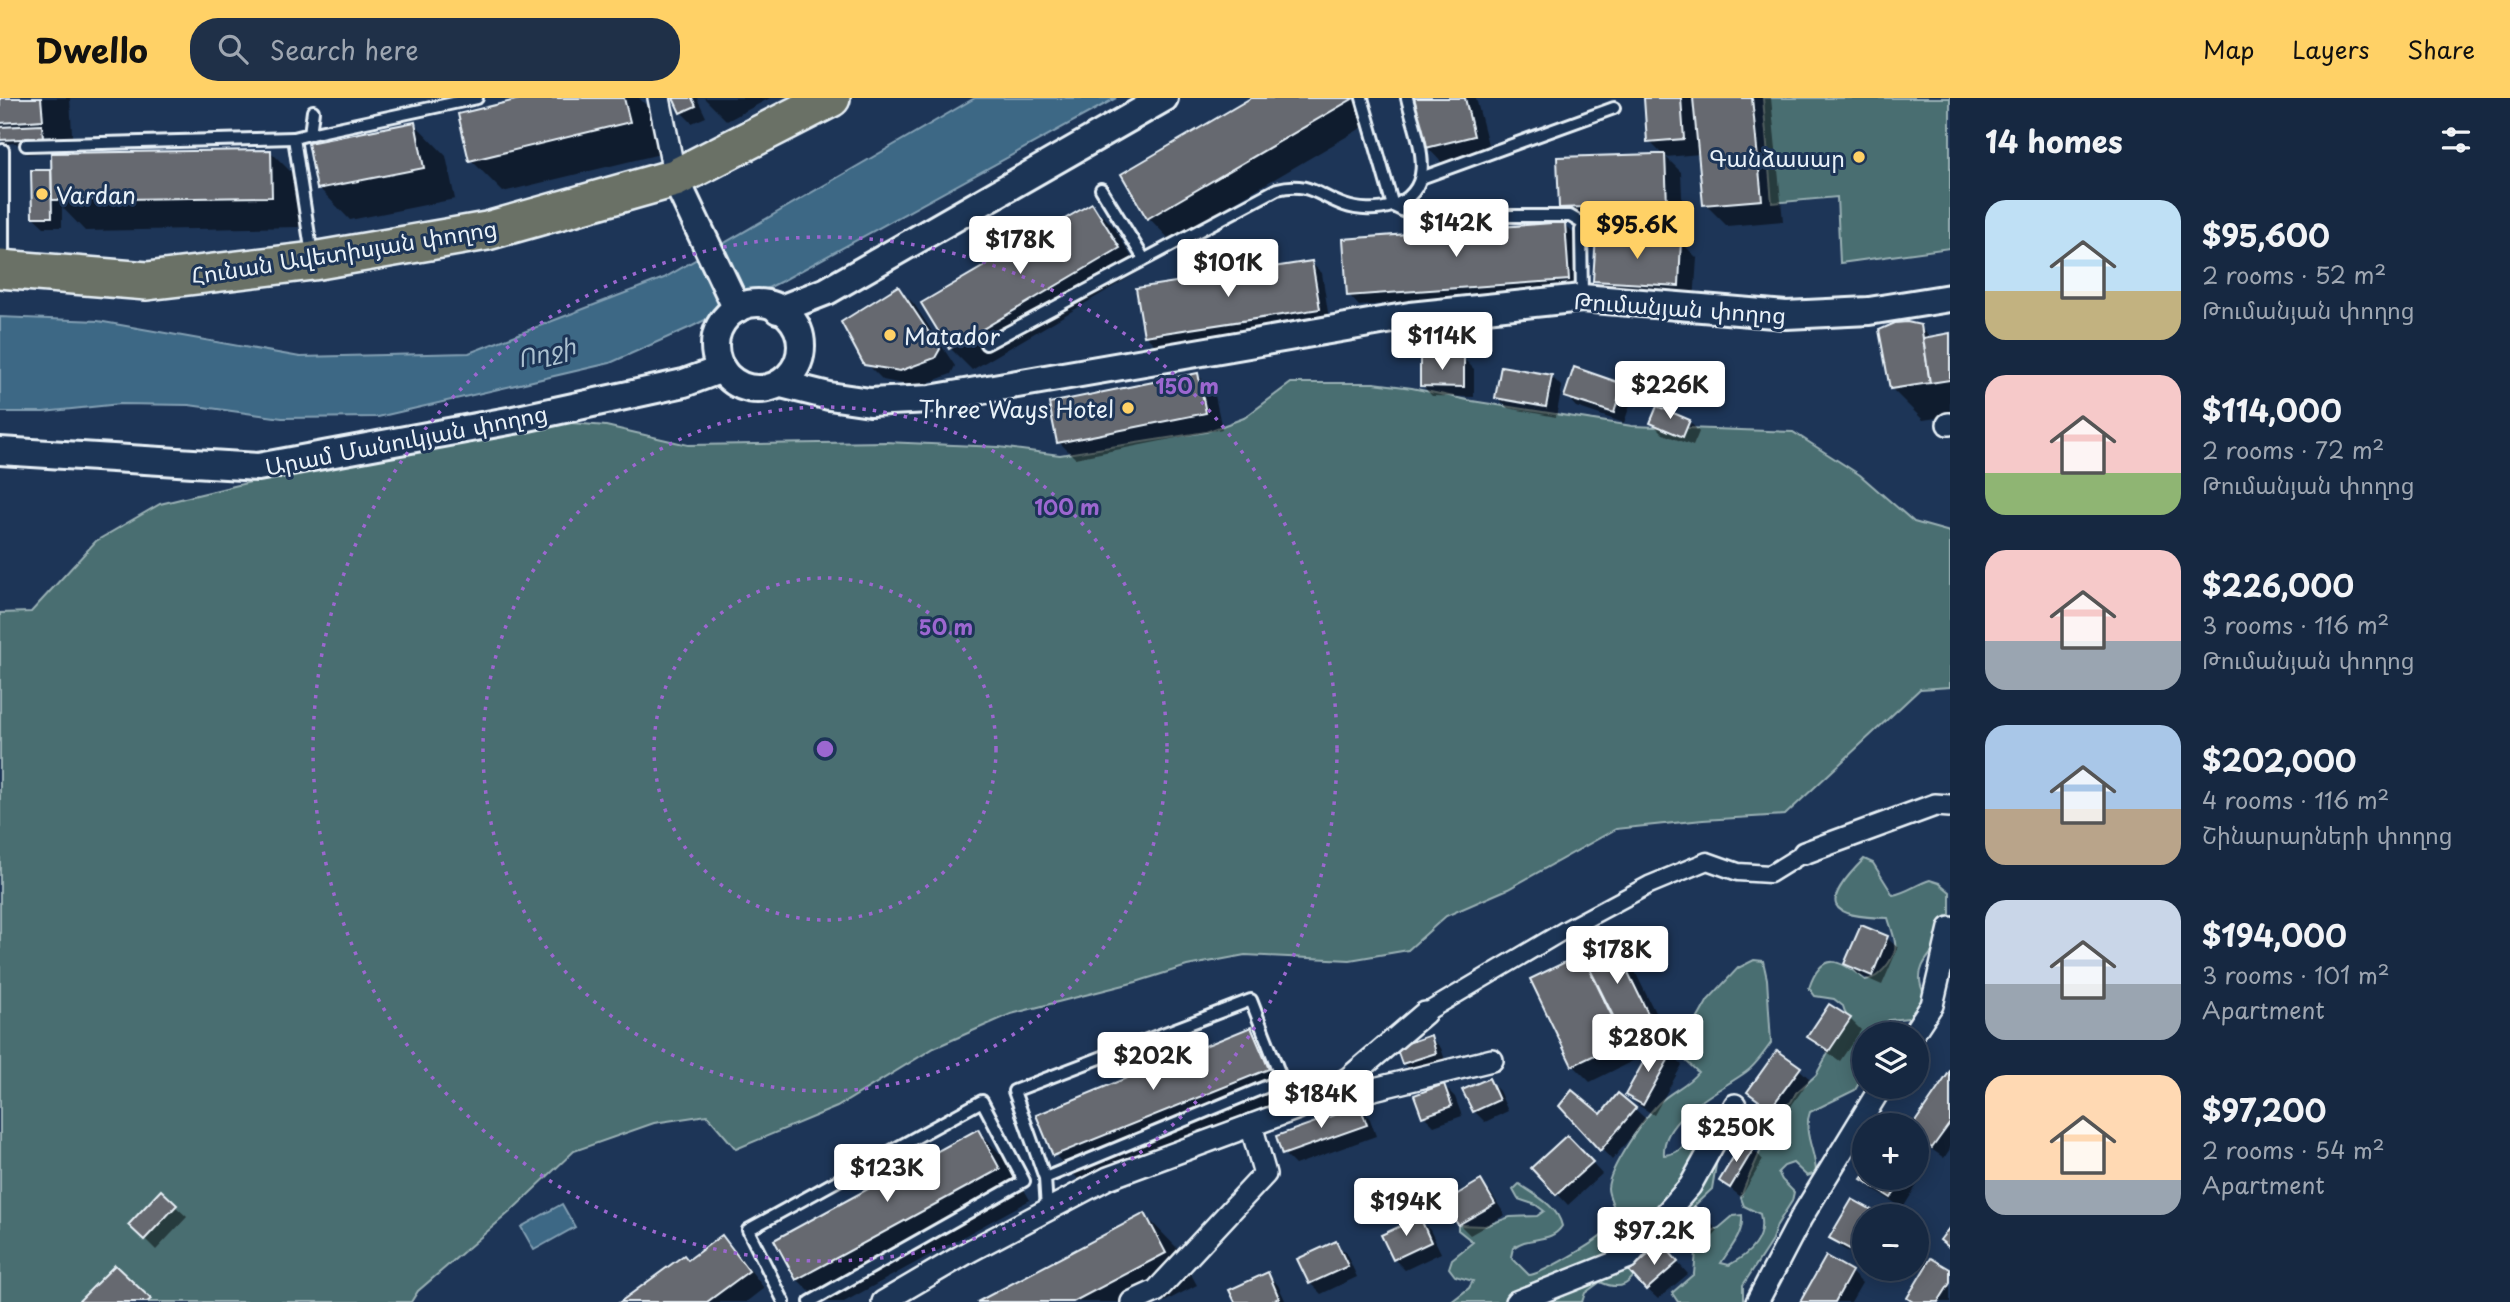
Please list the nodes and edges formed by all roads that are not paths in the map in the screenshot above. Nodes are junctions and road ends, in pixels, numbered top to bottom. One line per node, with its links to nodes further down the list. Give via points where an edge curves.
1 (477, 98): 9 (lane)
2 (659, 98): 15 (street)
3 (831, 98): 15 (highway, Հունան Ավետիսյան փողոց)
4 (1164, 98): 22 (street)
5 (1362, 98): 16 (lane)
6 (1407, 98): 13 (lane)
7 (1614, 108): 13 (lane)
8 (313, 111): 9 (lane)
9 (310, 134): 10 (lane)
10 (294, 138): 11 (lane); 20 (lane)
11 (26, 145)
12 (3, 149): 21 (lane)
13 (1421, 178): 16 (lane, via 1418,189 1405,202)
14 (1101, 189): 19 (lane)
15 (680, 191): 20 (highway, Հունան Ավետիսյան փողոց); 25 (street)
16 (1393, 206): 18 (lane, via 1410,214 1570,215); 19 (lane, via 1380,210 1346,206 1294,184 1266,194)
17 (1678, 220): 18 (lane)
18 (1585, 225): 23 (lane, via 1581,230)
19 (1144, 260): 29 (lane)
20 (313, 261): 21 (highway, Հունան Ավետիսյան փողոց, via 147,281)
21 (1, 269)
22 (827, 291): 26 (street); 27 (street)
23 (1582, 298): 24 (street, Թումանյան փողոց, via 1786,315 1869,311); 34 (street, Թումանյան փողոց, via 1410,316 930,399 870,402)
24 (1950, 298)
25 (737, 307): 26 (street, via 756,303); 28 (street, via 721,324)
26 (778, 310): 27 (street)
27 (799, 330): 30 (street)
28 (714, 342): 31 (street); 32 (street)
29 (986, 344)
30 (798, 363): 33 (street); 34 (street)
31 (722, 369): 32 (street, Արամ Մանուկյան փողոց); 33 (street, via 737,384 751,389)
32 (684, 383): 35 (street, Արամ Մանուկյան փողոց, via 258,467)
33 (781, 384): 34 (street, Թումանյան փողոց)
34 (829, 396)
35 (0, 451)
36 (1950, 806): 37 (street, via 1935,805)
37 (1804, 853): 39 (street, via 1770,874 1738,872 1707,861 1649,884)
38 (1950, 928): 40 (street, via 1931,1005)
39 (1425, 1013): 44 (street, via 1349,1077)
40 (1920, 1022)
41 (1492, 1060): 44 (street)
42 (1874, 1099): 53 (street, via 1801,1218)
43 (1735, 1105): 52 (street, via 1690,1186 1627,1258)
44 (1298, 1108): 45 (street)
45 (1251, 1125): 47 (street, via 1108,1178); 51 (street, via 1265,1174 1156,1291)
46 (1045, 1178): 46 (lane, via 1014,1091 1251,1000 1282,1080); 47 (lane)
47 (1047, 1209): 48 (street)
48 (891, 1299)
49 (784, 1302): 50 (lane, via 748,1230 982,1101 1024,1181)
50 (810, 1302)
51 (1132, 1302)
52 (1516, 1302)
53 (1757, 1302)

